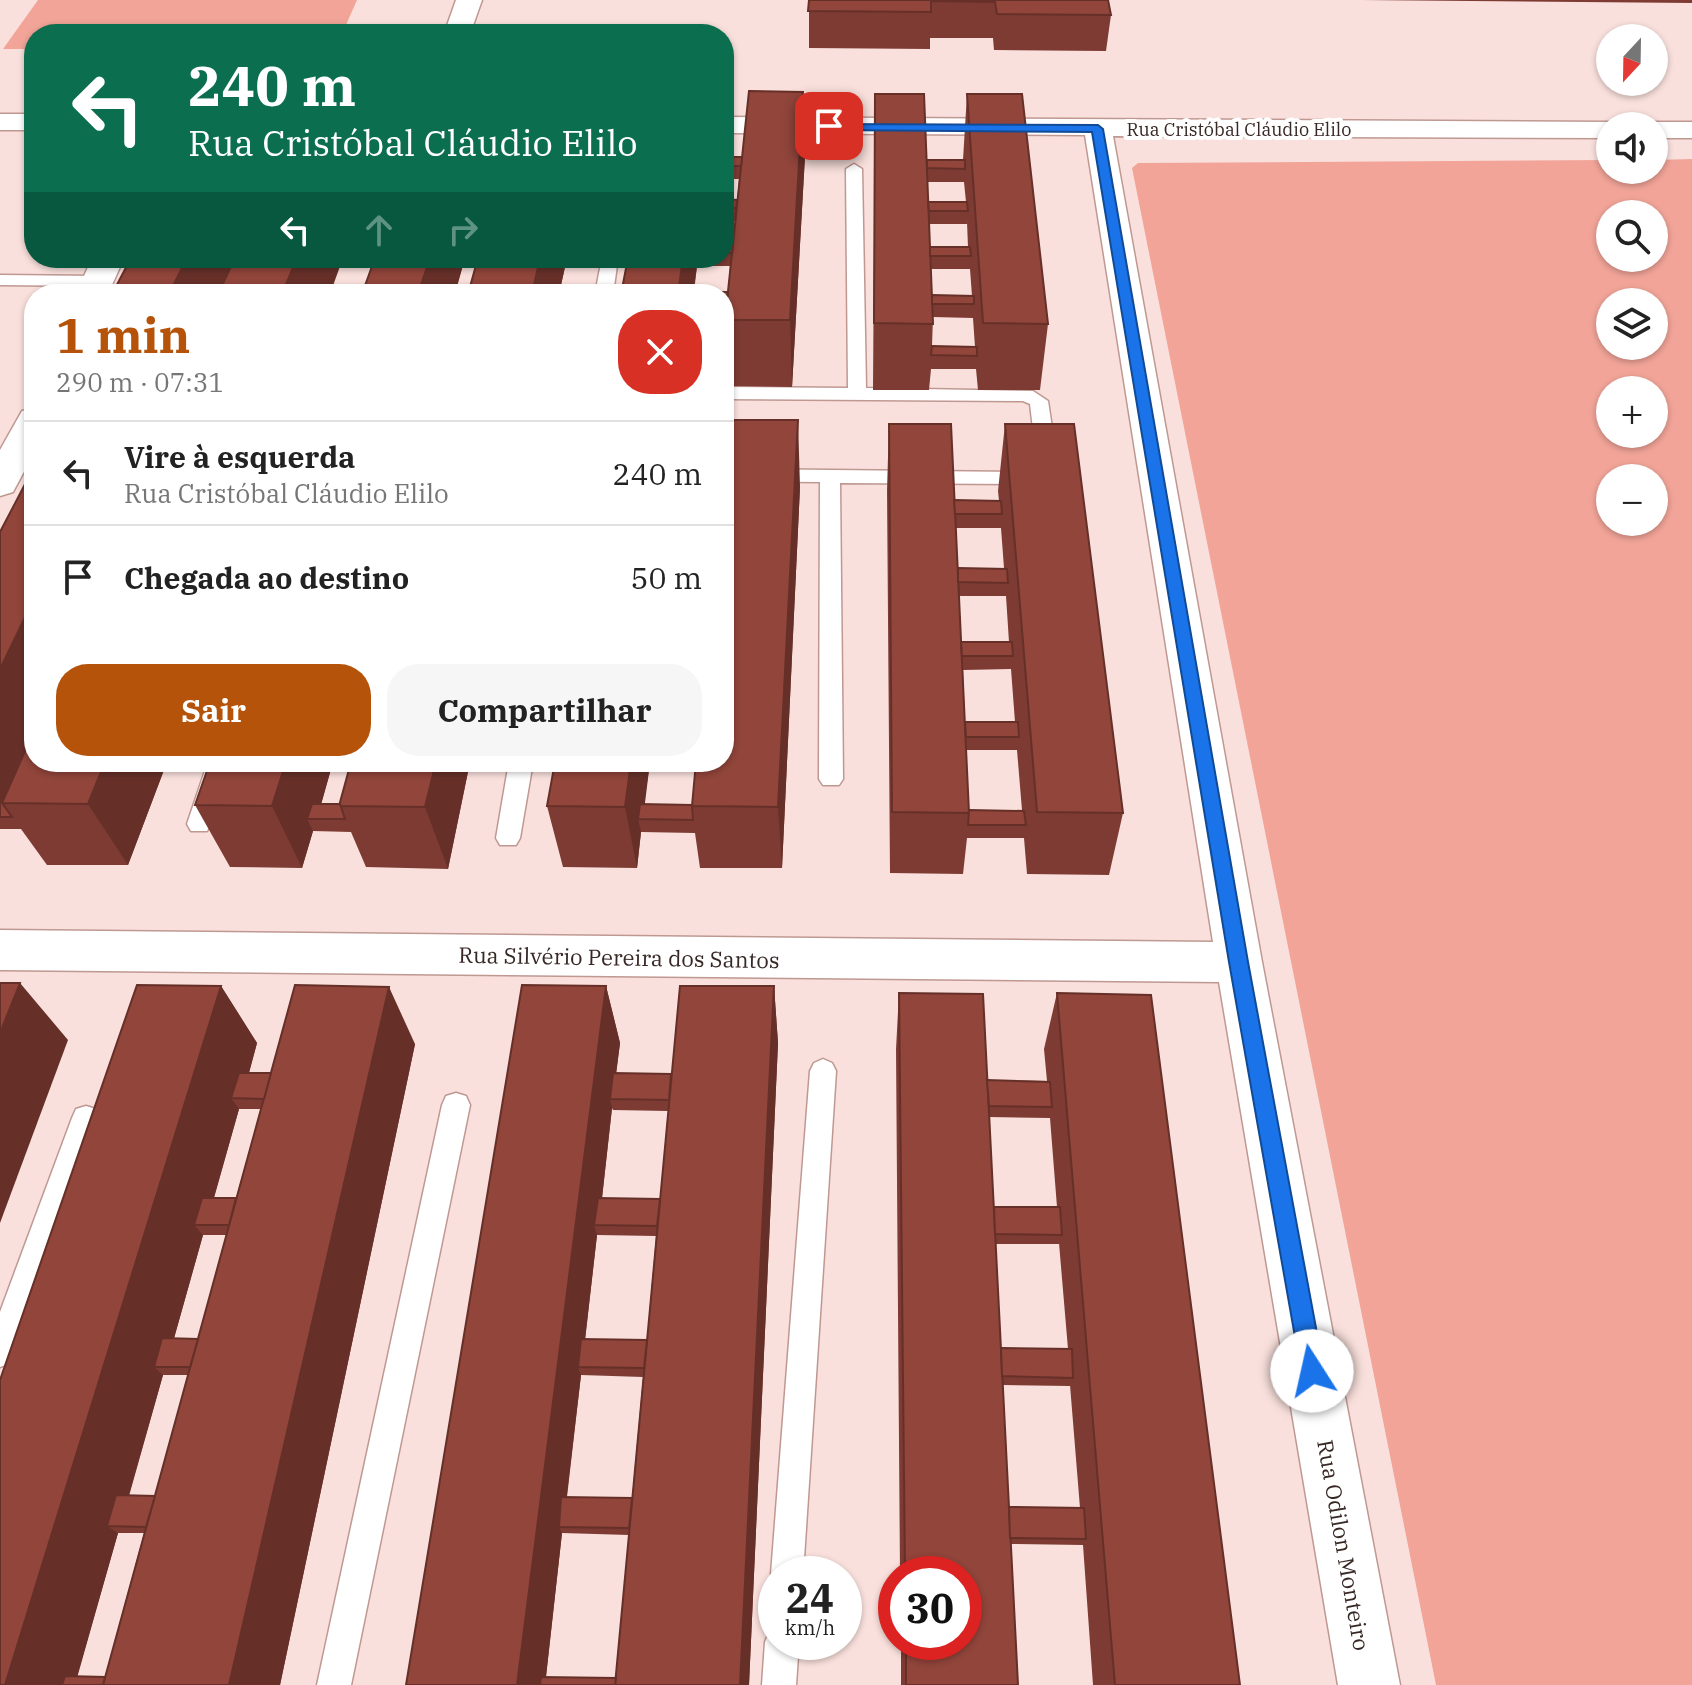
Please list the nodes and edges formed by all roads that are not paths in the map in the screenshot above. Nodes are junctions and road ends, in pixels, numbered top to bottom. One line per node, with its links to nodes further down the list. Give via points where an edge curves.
1 (469, 0): 2 (street)
2 (461, 24)
3 (0, 122): 4 (street)
4 (24, 122)
5 (734, 125): 6 (street, Rua Cristóbal Cláudio Elilo)
6 (1098, 129): 7 (street, Rua Cristóbal Cláudio Elilo); 25 (street, Rua Odilon Monteiro)
7 (1596, 130)
8 (1668, 130): 9 (street)
9 (1692, 130)
10 (854, 169): 14 (lane)
11 (99, 278): 12 (lane)
12 (0, 280)
13 (734, 393): 14 (lane)
14 (857, 395): 17 (lane, via 1034,397 1039,401 1048,466 1038,478)
15 (24, 440): 18 (street)
16 (734, 475): 17 (lane)
17 (830, 475): 21 (lane)
18 (0, 484)
19 (217, 772): 22 (lane)
20 (519, 772): 23 (lane)
21 (831, 779)
22 (199, 824)
23 (508, 838)
24 (0, 950): 25 (street, Rua Silvério Pereira dos Santos)
25 (1239, 962): 34 (street, Rua Odilon Monteiro)
26 (823, 1071): 30 (lane)
27 (456, 1105): 32 (lane)
28 (86, 1118): 29 (lane)
29 (0, 1352)
30 (788, 1556)
31 (781, 1660): 33 (lane)
32 (334, 1685)
33 (779, 1685)
34 (1369, 1685)

